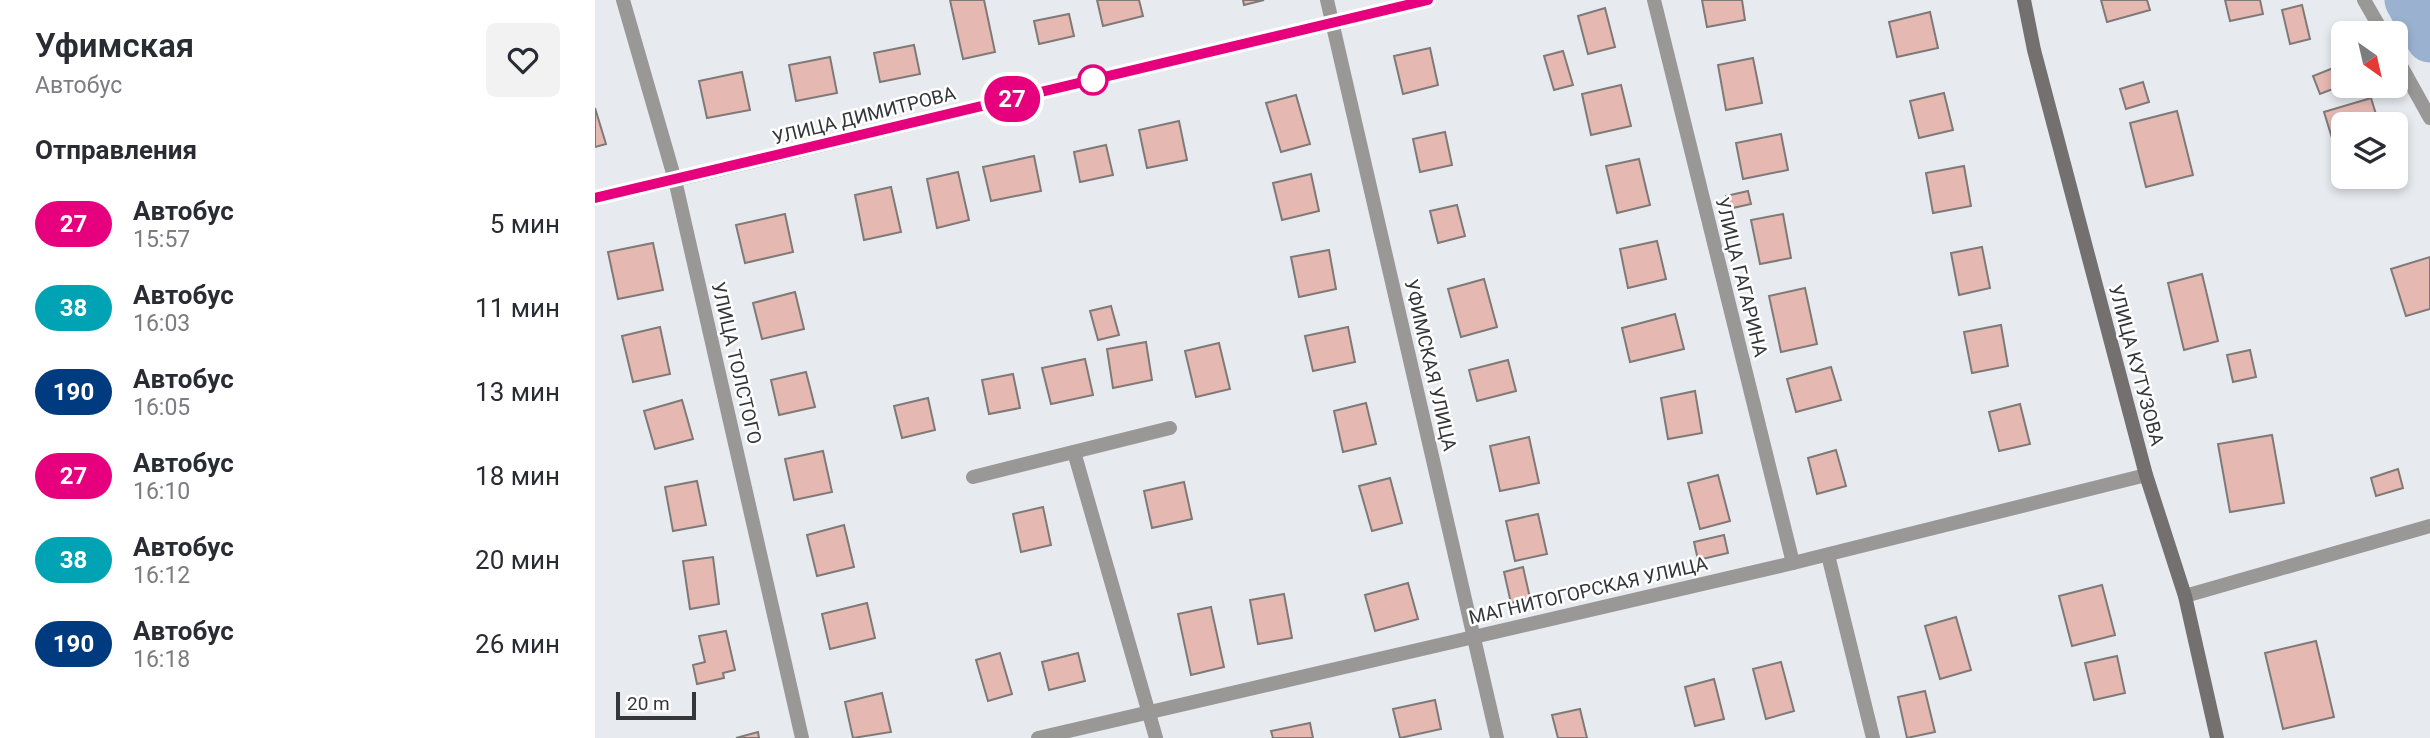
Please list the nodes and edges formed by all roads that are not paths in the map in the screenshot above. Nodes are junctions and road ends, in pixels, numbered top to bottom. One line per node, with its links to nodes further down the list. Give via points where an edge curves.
1 (623, 0): 11 (street, УЛИЦА ТОЛСТОГО)
2 (1327, 0): 8 (street, УФИМСКАЯ УЛИЦА)
3 (1428, 0): 8 (main road, УЛИЦА ДИМИТРОВА)
4 (1654, 0): 19 (street, УЛИЦА ГАГАРИНА)
5 (2024, 0): 15 (main road, УЛИЦА КУТУЗОВА)
6 (2364, 0): 7 (street)
7 (2376, 21)
8 (1332, 22): 11 (main road, УЛИЦА ДИМИТРОВА); 21 (street, УФИМСКАЯ УЛИЦА)
9 (2408, 79): 10 (street)
10 (2430, 118)
11 (675, 180): 12 (main road, УЛИЦА ДИМИТРОВА); 23 (street, УЛИЦА ТОЛСТОГО)
12 (595, 198)
13 (1170, 428): 14 (street)
14 (1074, 452): 16 (street); 22 (street)
15 (2147, 475): 18 (street, МАГНИТОГОРСКАЯ УЛИЦА); 20 (main road, УЛИЦА КУТУЗОВА)
16 (973, 477)
17 (2430, 526): 20 (street)
18 (1828, 555): 19 (street, МАГНИТОГОРСКАЯ УЛИЦА); 27 (street)
19 (1793, 563): 21 (street, МАГНИТОГОРСКАЯ УЛИЦА)
20 (2185, 596): 28 (main road, УЛИЦА КУТУЗОВА)
21 (1473, 637): 22 (street, МАГНИТОГОРСКАЯ УЛИЦА); 26 (street, УФИМСКАЯ УЛИЦА)
22 (1149, 712): 24 (street, МАГНИТОГОРСКАЯ УЛИЦА); 25 (street)
23 (802, 738)
24 (1038, 738)
25 (1156, 738)
26 (1497, 738)
27 (1873, 738)
28 (2217, 738)

